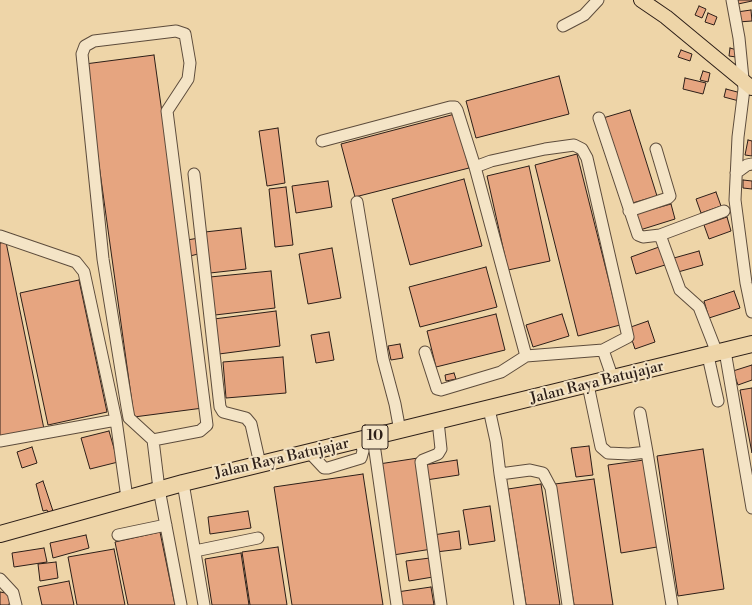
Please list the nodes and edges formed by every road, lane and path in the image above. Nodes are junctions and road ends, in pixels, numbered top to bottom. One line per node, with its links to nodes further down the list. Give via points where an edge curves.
1 (598, 0): 4 (street, via 584,15)
2 (641, 0): 5 (main road, via 666,17)
3 (732, 0): 5 (street)
4 (562, 26)
5 (747, 83): 11 (street, via 738,137)
6 (599, 118): 14 (street)
7 (322, 140): 10 (street, via 455,107)
8 (656, 149): 14 (street, via 670,196)
9 (752, 164): 11 (street)
10 (475, 167): 20 (street, via 546,148 574,145 582,149 587,158 628,332 628,337 624,340); 23 (street)
11 (736, 173): 18 (street, via 735,200)
12 (194, 174): 36 (street, via 220,407 223,412 246,418 251,424)
13 (357, 202): 31 (street, via 383,359)
14 (629, 211): 16 (street, via 640,236 643,238)
15 (724, 211): 16 (street)
16 (660, 235): 22 (street, via 680,290 699,307)
17 (0, 236): 29 (street, via 76,262 81,267)
18 (752, 312)
19 (752, 344): 22 (highway, Jalan Raya Batujajar / 10)
20 (603, 350): 23 (street); 24 (street)
21 (425, 352): 23 (street, via 437,389 441,390 501,372)
22 (717, 353): 24 (highway, Jalan Raya Batujajar / 10); 26 (street); 41 (street)
23 (526, 356)
24 (613, 378): 25 (highway, Jalan Raya Batujajar / 10)
25 (588, 385): 27 (highway, Jalan Raya Batujajar / 10); 35 (street, via 601,447 608,453)
26 (718, 401)
27 (488, 409): 30 (highway, Jalan Raya Batujajar / 10); 37 (street, via 496,441)
28 (640, 413): 35 (street)
29 (116, 420): 34 (street); 40 (street)
30 (438, 421): 31 (highway, Jalan Raya Batujajar / 10); 52 (street, via 441,449 438,454 421,462)
31 (400, 431): 32 (highway, Jalan Raya Batujajar / 10)
32 (367, 439): 36 (highway, Jalan Raya Batujajar / 10); 51 (street)
33 (153, 440): 33 (street, via 194,433 203,430 207,425 167,111 188,79 190,63 185,34 176,31 94,41 85,46 82,54 103,259 129,418); 39 (street)
34 (0, 441)
35 (647, 452): 55 (street)
36 (260, 464): 38 (highway, Jalan Raya Batujajar / 10)
37 (500, 474): 53 (street); 54 (street, via 538,471 547,477 551,488)
38 (183, 483): 39 (highway, Jalan Raya Batujajar / 10); 46 (street)
39 (160, 489): 40 (highway, Jalan Raya Batujajar / 10); 42 (street)
40 (127, 498): 43 (highway, Jalan Raya Batujajar / 10)
41 (752, 508)
42 (166, 524): 44 (street); 49 (street)
43 (0, 534)
44 (118, 535)
45 (258, 538): 46 (street)
46 (195, 550): 50 (street)
47 (0, 579): 48 (street, via 13,593)
48 (16, 605)
49 (181, 605)
50 (204, 605)
51 (397, 605)
52 (441, 605)
53 (520, 605)
54 (568, 605)
55 (672, 605)

